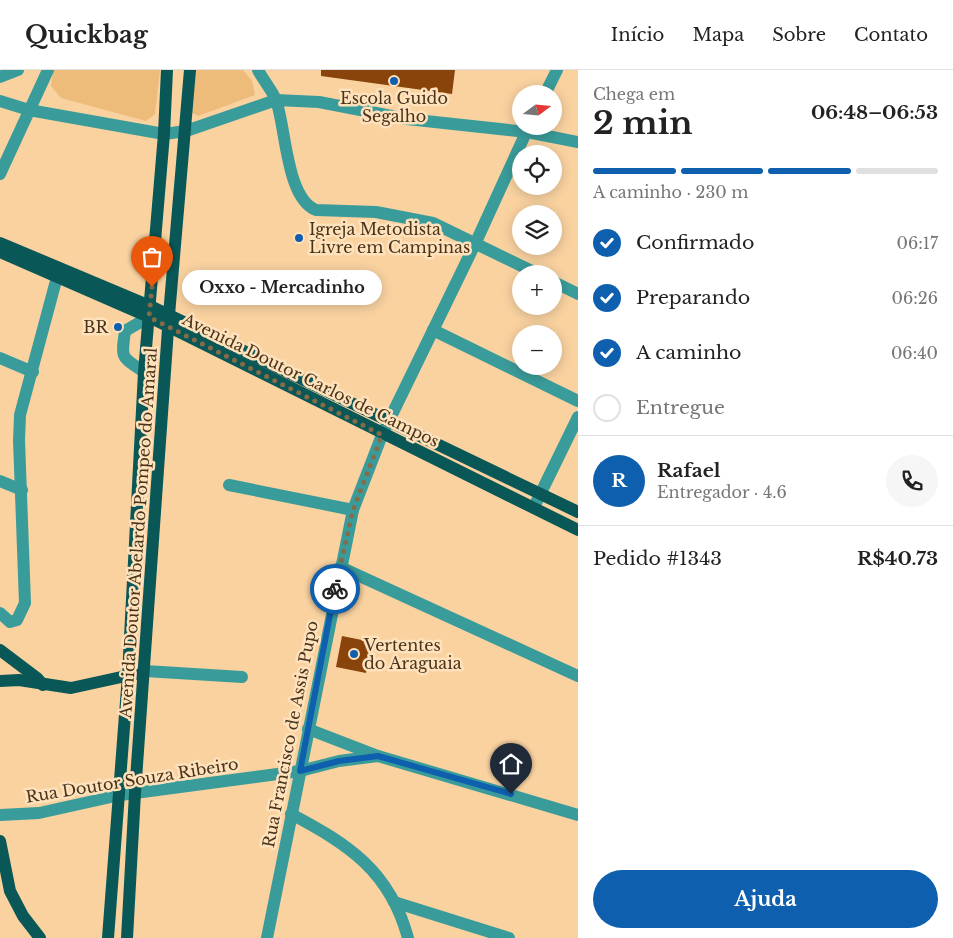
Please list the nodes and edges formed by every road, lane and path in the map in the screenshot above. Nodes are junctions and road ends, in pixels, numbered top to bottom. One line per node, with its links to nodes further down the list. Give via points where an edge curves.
1 (18, 70): 7 (street)
2 (48, 70): 11 (street)
3 (167, 70): 14 (main road, Avenida Doutor Abelardo Pompeo do Amaral)
4 (190, 70): 13 (main road, Avenida Doutor Abelardo Pompeo do Amaral)
5 (258, 70): 9 (street)
6 (557, 70): 8 (street)
7 (0, 77)
8 (550, 85)
9 (276, 100): 12 (street, via 318,102 407,119); 13 (street); 19 (street, via 300,196 310,208 402,215 433,223)
10 (0, 101): 11 (street)
11 (29, 110): 14 (street); 18 (street)
12 (512, 128)
13 (186, 131): 14 (street); 27 (main road, Avenida Doutor Abelardo Pompeo do Amaral)
14 (164, 134): 26 (main road, Avenida Doutor Abelardo Pompeo do Amaral)
15 (525, 135): 19 (street, Rua Francisco de Assis Pupo)
16 (551, 135): 17 (street)
17 (578, 142)
18 (0, 174)
19 (476, 242): 22 (street); 28 (street, Rua Francisco de Assis Pupo)
20 (0, 243): 26 (main road, Avenida Doutor Carlos de Campos)
21 (0, 252): 23 (main road, Avenida Doutor Carlos de Campos)
22 (521, 265)
23 (57, 277): 26 (main road, Avenida Doutor Carlos de Campos); 30 (street)
24 (562, 286): 25 (street)
25 (578, 294)
26 (150, 311): 27 (main road, Avenida Doutor Carlos de Campos); 31 (main road, Avenida Doutor Abelardo Pompeo do Amaral); 31 (street, via 125,331 122,354)
27 (169, 322): 34 (main road, Avenida Doutor Carlos de Campos); 35 (main road, Avenida Doutor Carlos de Campos); 37 (main road, Avenida Doutor Abelardo Pompeo do Amaral)
28 (433, 330): 32 (street); 34 (street, Rua Francisco de Assis Pupo)
29 (0, 358): 30 (street)
30 (33, 372): 40 (street, via 20,415)
31 (144, 372): 36 (main road, Avenida Doutor Abelardo Pompeo do Amaral)
32 (578, 401)
33 (578, 417): 41 (street)
34 (390, 421): 35 (street, Rua Francisco de Assis Pupo); 41 (main road, Avenida Doutor Carlos de Campos)
35 (382, 435): 42 (main road, Avenida Doutor Carlos de Campos); 43 (street, Rua Francisco de Assis Pupo)
36 (138, 474): 37 (main road); 50 (main road, Avenida Doutor Abelardo Pompeo do Amaral)
37 (158, 477): 49 (main road, Avenida Doutor Abelardo Pompeo do Amaral)
38 (0, 482): 40 (street)
39 (229, 485): 43 (street)
40 (22, 490): 47 (street, via 25,603 17,620 10,622)
41 (541, 493): 42 (street); 44 (main road, Avenida Doutor Carlos de Campos)
42 (534, 507): 45 (main road, Avenida Doutor Carlos de Campos)
43 (353, 510): 46 (street, Rua Francisco de Assis Pupo)
44 (578, 512)
45 (578, 530)
46 (340, 568): 51 (street); 55 (street, Rua Francisco de Assis Pupo)
47 (0, 613)
48 (0, 650): 54 (main road)
49 (145, 671): 50 (main road); 52 (street); 58 (main road, Avenida Doutor Abelardo Pompeo do Amaral)
50 (128, 675): 54 (main road, via 71,688); 59 (main road, Avenida Doutor Abelardo Pompeo do Amaral)
51 (578, 676)
52 (242, 677)
53 (0, 681): 54 (main road, via 19,680)
54 (43, 685)
55 (308, 729): 56 (street); 57 (street, Rua Francisco de Assis Pupo)
56 (378, 756): 57 (street, Rua Doutor Souza Ribeiro); 62 (street)
57 (300, 771): 58 (street, Rua Doutor Souza Ribeiro); 60 (street, Rua Francisco de Assis Pupo)
58 (135, 793): 59 (street, Rua Doutor Souza Ribeiro); 67 (main road, Avenida Doutor Abelardo Pompeo do Amaral)
59 (120, 795): 61 (street, Rua Doutor Souza Ribeiro, via 39,813); 66 (main road, Avenida Doutor Abelardo Pompeo do Amaral)
60 (290, 814): 64 (street, via 331,834 352,850 385,886); 68 (street, Rua Francisco de Assis Pupo)
61 (0, 815)
62 (578, 815)
63 (0, 841): 65 (main road, via 10,891)
64 (394, 902): 69 (street); 70 (street)
65 (40, 938)
66 (108, 938)
67 (128, 938)
68 (267, 938)
69 (408, 938)
70 (508, 938)

